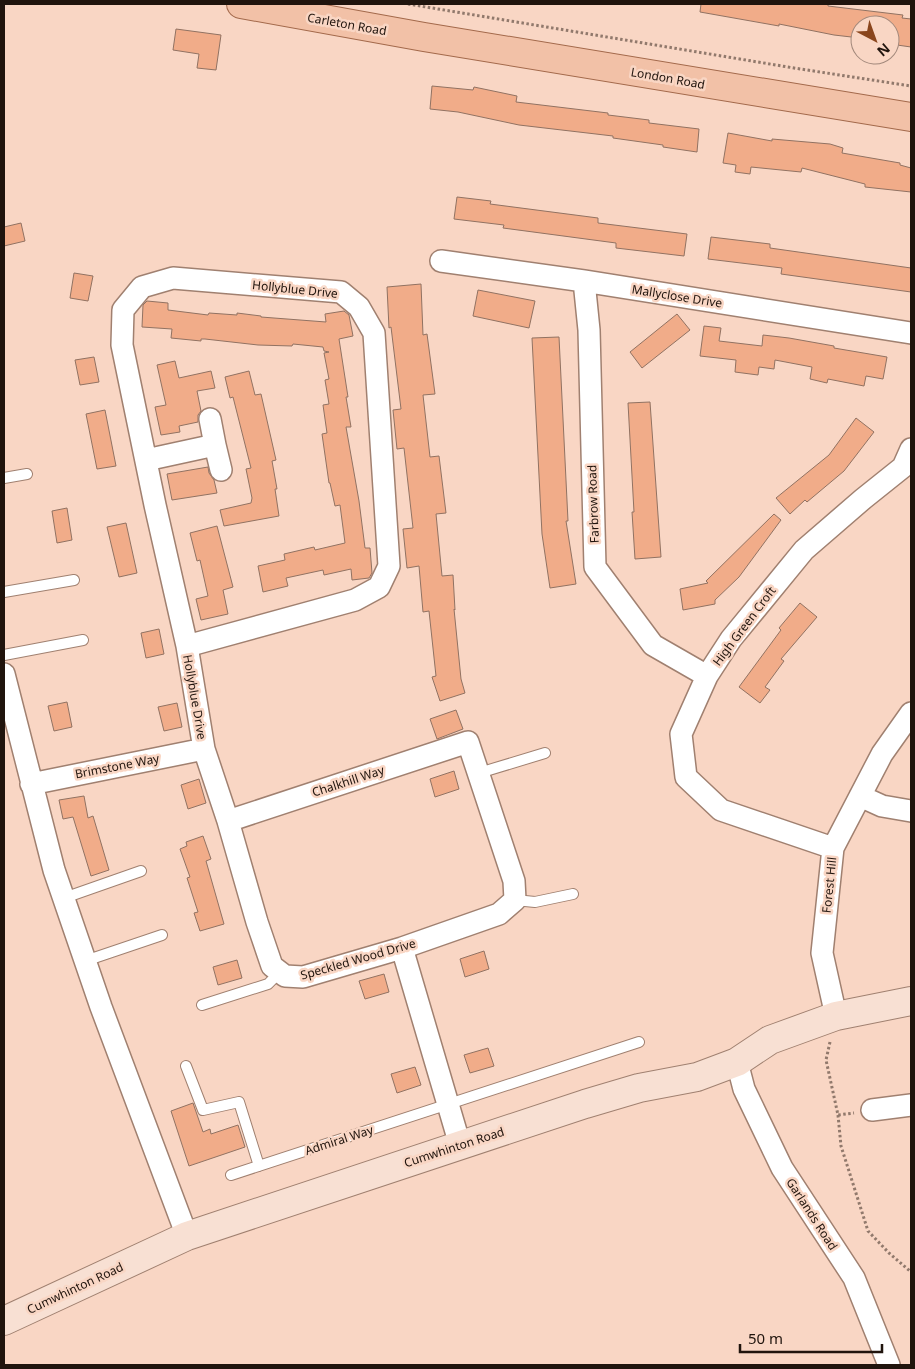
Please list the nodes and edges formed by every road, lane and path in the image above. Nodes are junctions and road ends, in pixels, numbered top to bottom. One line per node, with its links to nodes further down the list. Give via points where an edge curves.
1 (242, 4): 3 (main road, Carleton Road)
2 (408, 4): 4 (path)
3 (424, 37): 5 (main road, London Road)
4 (911, 86)
5 (911, 117)
6 (442, 261): 7 (street, Mallyclose Drive)
7 (584, 281): 8 (street, Mallyclose Drive); 22 (street, Farbrow Road, via 589,330 595,567 653,645)
8 (911, 333)
9 (210, 419): 10 (street)
10 (215, 445): 12 (street); 13 (street)
11 (911, 450): 22 (street, High Green Croft, via 902,467 804,550 731,639)
12 (146, 460): 19 (street, Hollyblue Drive); 19 (street, Hollyblue Drive, via 122,345 123,310 142,287 173,278 341,292 359,308 374,333 389,566 379,587 355,600)
13 (222, 470)
14 (27, 474): 15 (lane)
15 (4, 478)
16 (74, 580): 17 (lane)
17 (4, 592)
18 (83, 640): 20 (lane)
19 (187, 646): 24 (street, Hollyblue Drive)
20 (4, 655)
21 (4, 674): 27 (street)
22 (707, 676): 31 (street, High Green Croft, via 680,734 686,777 721,810)
23 (911, 714): 28 (street, Forest Hill, via 882,754)
24 (204, 749): 27 (street, Brimstone Way); 30 (street)
25 (545, 753): 26 (lane)
26 (478, 773): 30 (street, Chalkhill Way, via 468,742); 35 (street, via 514,881)
27 (31, 784): 34 (street)
28 (860, 796): 29 (street, via 882,806); 31 (street, Forest Hill)
29 (911, 812)
30 (228, 821): 39 (street, via 272,966)
31 (833, 848): 42 (street, Forest Hill, via 822,953)
32 (141, 871): 34 (lane)
33 (573, 894): 35 (lane, via 535,902)
34 (64, 898): 38 (street)
35 (515, 900): 37 (street, Speckled Wood Drive, via 499,914)
36 (162, 935): 38 (lane)
37 (402, 948): 39 (street, Speckled Wood Drive, via 303,977 286,976); 46 (street)
38 (85, 960): 53 (street)
39 (280, 972): 41 (lane, via 268,984)
40 (911, 1000): 42 (street, Cumwhinton Road)
41 (202, 1005)
42 (836, 1016): 44 (street, Cumwhinton Road, via 770,1040); 49 (path, via 826,1060)
43 (639, 1042): 46 (lane, Admiral Way)
44 (737, 1062): 50 (street, Cumwhinton Road, via 697,1077 639,1088 585,1104); 56 (street, Garlands Road, via 744,1089 782,1168 854,1278)
45 (186, 1066): 51 (lane, via 203,1110 239,1102)
46 (448, 1104): 50 (street); 51 (lane, Admiral Way)
47 (911, 1105): 48 (street)
48 (872, 1110): 49 (path)
49 (838, 1115): 54 (path, via 841,1146 868,1231)
50 (460, 1145): 53 (street, Cumwhinton Road)
51 (259, 1166): 52 (lane, Admiral Way)
52 (231, 1175)
53 (188, 1236): 55 (street, Cumwhinton Road)
54 (911, 1272)
55 (4, 1321)
56 (889, 1365)

